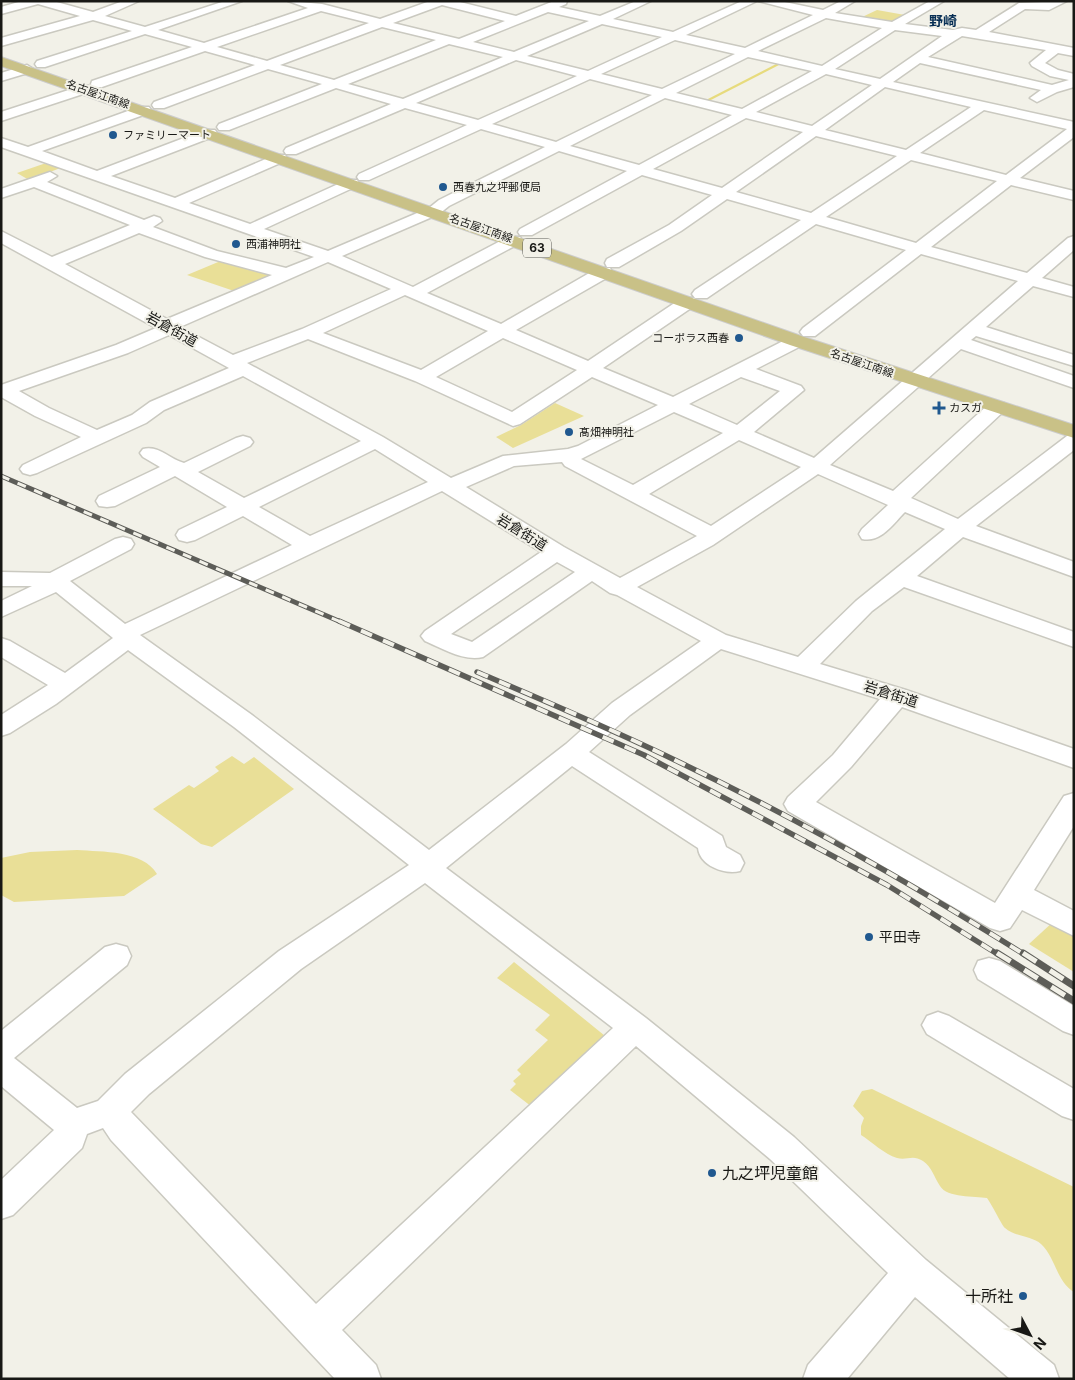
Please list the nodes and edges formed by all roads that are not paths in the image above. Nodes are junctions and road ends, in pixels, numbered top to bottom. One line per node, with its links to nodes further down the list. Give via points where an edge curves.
1 (35, 1): 17 (street)
2 (40, 1): 19 (street)
3 (134, 1): 19 (street)
4 (237, 1): 24 (street)
5 (293, 1): 15 (street)
6 (339, 1): 15 (street)
7 (441, 1): 20 (street); 22 (street)
8 (565, 1): 16 (street)
9 (646, 1): 21 (street)
10 (752, 1): 27 (street)
11 (763, 1): 18 (street)
12 (850, 1): 18 (street)
13 (939, 1): 23 (street)
14 (1062, 1): 26 (street, via 1049,7 1023,5)
15 (320, 8): 22 (street); 31 (street)
16 (548, 8): 20 (street); 21 (street)
17 (1, 11)
18 (824, 14): 23 (street); 36 (street)
19 (93, 16): 24 (street); 30 (street)
20 (517, 20): 29 (street)
21 (601, 20): 27 (street); 37 (street)
22 (382, 23): 29 (street); 40 (street)
23 (893, 26): 25 (street); 42 (street)
24 (146, 30): 31 (street); 41 (street)
25 (953, 34): 26 (street); 38 (street)
26 (978, 34): 28 (street)
27 (675, 37): 36 (street); 43 (street)
28 (1014, 40): 32 (street); 33 (street)
29 (454, 41): 37 (street); 48 (street)
30 (1, 42)
31 (205, 47): 40 (street); 49 (street)
32 (1057, 48): 35 (street); 45 (street, via 1036,63 1054,73)
33 (999, 50)
34 (1, 52): 41 (main road, 名古屋江南線 / 63)
35 (1074, 52)
36 (745, 53): 42 (street); 51 (street)
37 (515, 56): 43 (street); 52 (street)
38 (918, 59): 46 (street); 50 (street)
39 (1, 61): 41 (main road, 名古屋江南線 / 63)
40 (268, 65): 48 (street); 54 (street)
41 (34, 67): 44 (street); 49 (main road, 名古屋江南線 / 63)
42 (824, 70): 46 (street); 56 (street)
43 (590, 75): 51 (street); 58 (street)
44 (1, 77)
45 (1074, 78)
46 (882, 83): 53 (street); 61 (street)
47 (1074, 83): 50 (street)
48 (335, 84): 52 (street); 60 (street)
49 (90, 87): 54 (main road, 名古屋江南線 / 63); 57 (street)
50 (1052, 89): 55 (street)
51 (663, 94): 56 (street); 63 (street)
52 (405, 103): 58 (street); 65 (street)
53 (981, 106): 55 (street); 66 (street)
54 (152, 108): 60 (main road, 名古屋江南線 / 63); 64 (street)
55 (1012, 112): 59 (street)
56 (744, 114): 61 (street); 68 (street)
57 (1, 117)
58 (481, 124): 63 (street); 70 (street)
59 (1074, 128): 71 (street)
60 (217, 130): 65 (main road, 名古屋江南線 / 63); 69 (street)
61 (814, 131): 66 (street); 74 (street)
62 (1, 142): 64 (street)
63 (558, 146): 68 (street); 77 (street)
64 (29, 152): 67 (street)
65 (286, 154): 70 (main road, 名古屋江南線 / 63); 76 (street)
66 (908, 155): 71 (street); 78 (street)
67 (73, 167): 69 (street); 72 (street)
68 (641, 170): 74 (street); 82 (street)
69 (97, 176): 76 (street)
70 (358, 180): 77 (main road, 名古屋江南線 / 63); 80 (street)
71 (1008, 180): 75 (street); 84 (street)
72 (34, 182): 73 (street); 79 (street)
73 (1, 194)
74 (726, 194): 78 (street); 87 (street)
75 (1074, 196)
76 (181, 205): 79 (street); 80 (street)
77 (439, 207): 82 (main road, 名古屋江南線 / 63); 85 (street)
78 (813, 218): 84 (street); 92 (street)
79 (140, 226): 86 (street); 88 (street, via 211,254)
80 (251, 229): 85 (street)
81 (1, 236): 86 (street, 岩倉街道)
82 (520, 236): 87 (main road, 名古屋江南線 / 63); 90 (street)
83 (1074, 241): 89 (street)
84 (918, 248): 89 (street); 97 (street)
85 (330, 258): 88 (street); 90 (street)
86 (52, 264): 93 (street, 岩倉街道)
87 (609, 267): 92 (main road, 名古屋江南線 / 63); 95 (street)
88 (289, 274): 93 (street)
89 (1030, 279): 91 (street); 94 (street)
90 (410, 291): 95 (street); 96 (street)
91 (1074, 292)
92 (695, 298): 97 (main road, 名古屋江南線 / 63); 101 (street)
93 (168, 327): 100 (street, 岩倉街道); 106 (street, via 122,349)
94 (973, 329): 98 (street); 99 (street)
95 (502, 331): 101 (street); 104 (street)
96 (308, 333): 100 (street); 104 (street)
97 (803, 336): 102 (street); 103 (main road, 名古屋江南線 / 63)
98 (958, 342): 103 (street); 105 (street)
99 (1074, 362)
100 (238, 366): 112 (street); 114 (street, 岩倉街道)
101 (589, 368): 104 (street, via 582,376 513,420); 107 (street)
102 (740, 370): 107 (street); 110 (street, via 794,390)
103 (920, 375): 108 (main road, 名古屋江南線 / 63); 109 (main road, 名古屋江南線 / 63); 118 (street)
104 (422, 377)
105 (1074, 382)
106 (2, 390): 112 (street)
107 (672, 405): 110 (street); 117 (street)
108 (997, 407): 111 (main road, 名古屋江南線 / 63); 123 (street)
109 (1074, 418)
110 (738, 432): 118 (street); 122 (street)
111 (1074, 432)
112 (97, 437): 119 (street)
113 (1074, 440): 126 (street)
114 (376, 441): 121 (street, 岩倉街道); 125 (street)
115 (243, 442): 120 (street)
116 (150, 453): 120 (street)
117 (570, 455): 121 (street, via 510,460); 122 (street, via 572,462)
118 (816, 466): 123 (street); 127 (street)
119 (30, 469)
120 (180, 469): 124 (street); 125 (street)
121 (446, 485): 131 (street); 132 (street, 岩倉街道)
122 (633, 494): 127 (street)
123 (900, 500): 126 (street); 128 (street)
124 (107, 501)
125 (242, 507): 129 (street); 131 (street)
126 (960, 528): 133 (street); 135 (street)
127 (710, 534): 138 (street)
128 (870, 534)
129 (187, 535)
130 (122, 544): 137 (street)
131 (309, 545): 140 (street)
132 (556, 552): 134 (street, 岩倉街道); 134 (street, via 433,636 474,652)
133 (1074, 570)
134 (590, 572): 138 (street, 岩倉街道)
135 (901, 578): 142 (street); 144 (street, via 864,606)
136 (1, 579): 137 (street)
137 (55, 582): 139 (street); 140 (street)
138 (618, 588): 141 (street, 岩倉街道)
139 (1, 610)
140 (126, 636): 145 (street); 152 (street, via 243,721)
141 (718, 640): 144 (street, 岩倉街道); 148 (street, via 621,709)
142 (1074, 640)
143 (1, 646): 145 (street)
144 (803, 666): 146 (street, 岩倉街道)
145 (66, 684): 147 (street)
146 (897, 696): 149 (street, 岩倉街道); 153 (street, via 842,761 798,804 1000,920)
147 (1, 726)
148 (571, 753): 151 (street, via 712,844 713,852); 152 (street)
149 (1074, 759)
150 (1074, 803): 153 (street)
151 (730, 863)
152 (427, 866): 159 (street); 163 (street, via 290,960 138,1084)
153 (1017, 894): 154 (street)
154 (1074, 925)
155 (116, 956): 160 (street)
156 (989, 970): 157 (street)
157 (1074, 1022)
158 (938, 1024): 162 (street)
159 (635, 1027): 166 (street, via 782,1148); 167 (street)
160 (1, 1050)
161 (1, 1066): 164 (street)
162 (1074, 1106)
163 (110, 1112): 164 (street); 167 (street)
164 (72, 1125): 165 (street, via 70,1137)
165 (1, 1202)
166 (913, 1272): 169 (street); 170 (street)
167 (315, 1330): 168 (street)
168 (362, 1379)
169 (822, 1379)
170 (1040, 1379)

